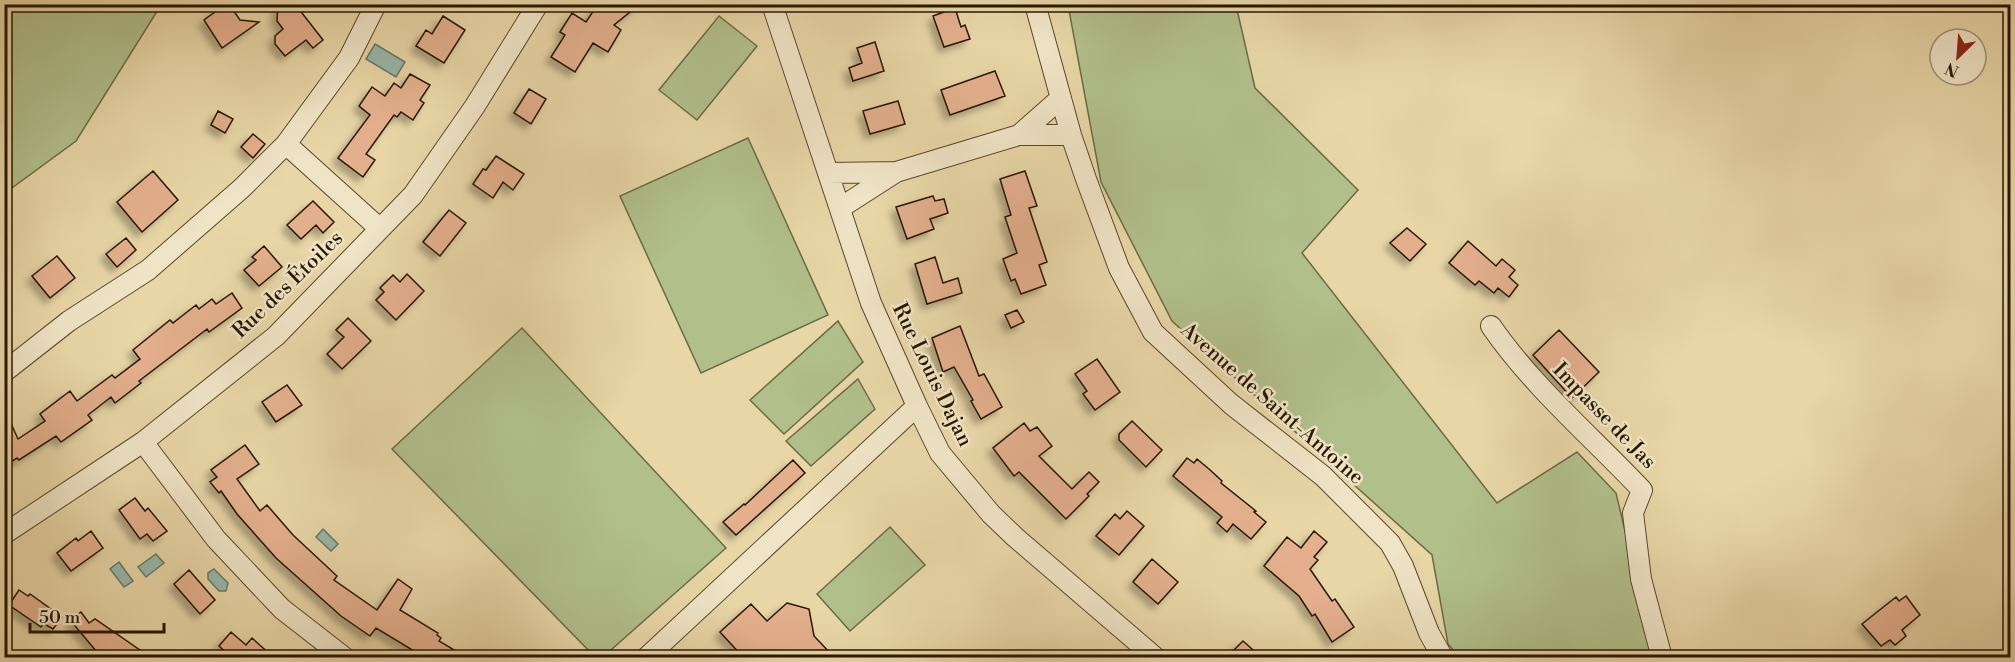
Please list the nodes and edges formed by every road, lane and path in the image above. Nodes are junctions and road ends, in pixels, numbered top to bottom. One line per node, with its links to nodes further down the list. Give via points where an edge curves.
1 (376, 4): 8 (street, via 349,58)
2 (538, 4): 12 (street, Rue des Étoiles, via 419,187)
3 (772, 4): 10 (street)
4 (1035, 4): 5 (street, Avenue de Saint-Antoine)
5 (1061, 98): 6 (street); 7 (street, Avenue de Saint-Antoine)
6 (1018, 135): 7 (street); 9 (street)
7 (1071, 135): 21 (street, Avenue de Saint-Antoine, via 1119,268 1153,332 1231,404 1323,476 1390,543)
8 (286, 144): 12 (street); 14 (street, via 148,270 69,321)
9 (896, 172): 10 (street); 11 (street)
10 (828, 173): 11 (street, Rue Louis Dajan)
11 (840, 208): 15 (street, Rue Louis Dajan, via 870,303)
12 (380, 228): 16 (street, Rue des Étoiles, via 276,336)
13 (1491, 326): 22 (street, Impasse de Jas, via 1542,389 1642,490 1632,513 1641,579)
14 (4, 372)
15 (916, 406): 19 (street); 20 (street, Rue Louis Dajan, via 940,453 991,514)
16 (144, 442): 17 (street, Rue des Étoiles); 18 (street, via 216,539 282,609)
17 (4, 534)
18 (345, 657)
19 (646, 657)
20 (1156, 657)
21 (1443, 657)
22 (1662, 657)

